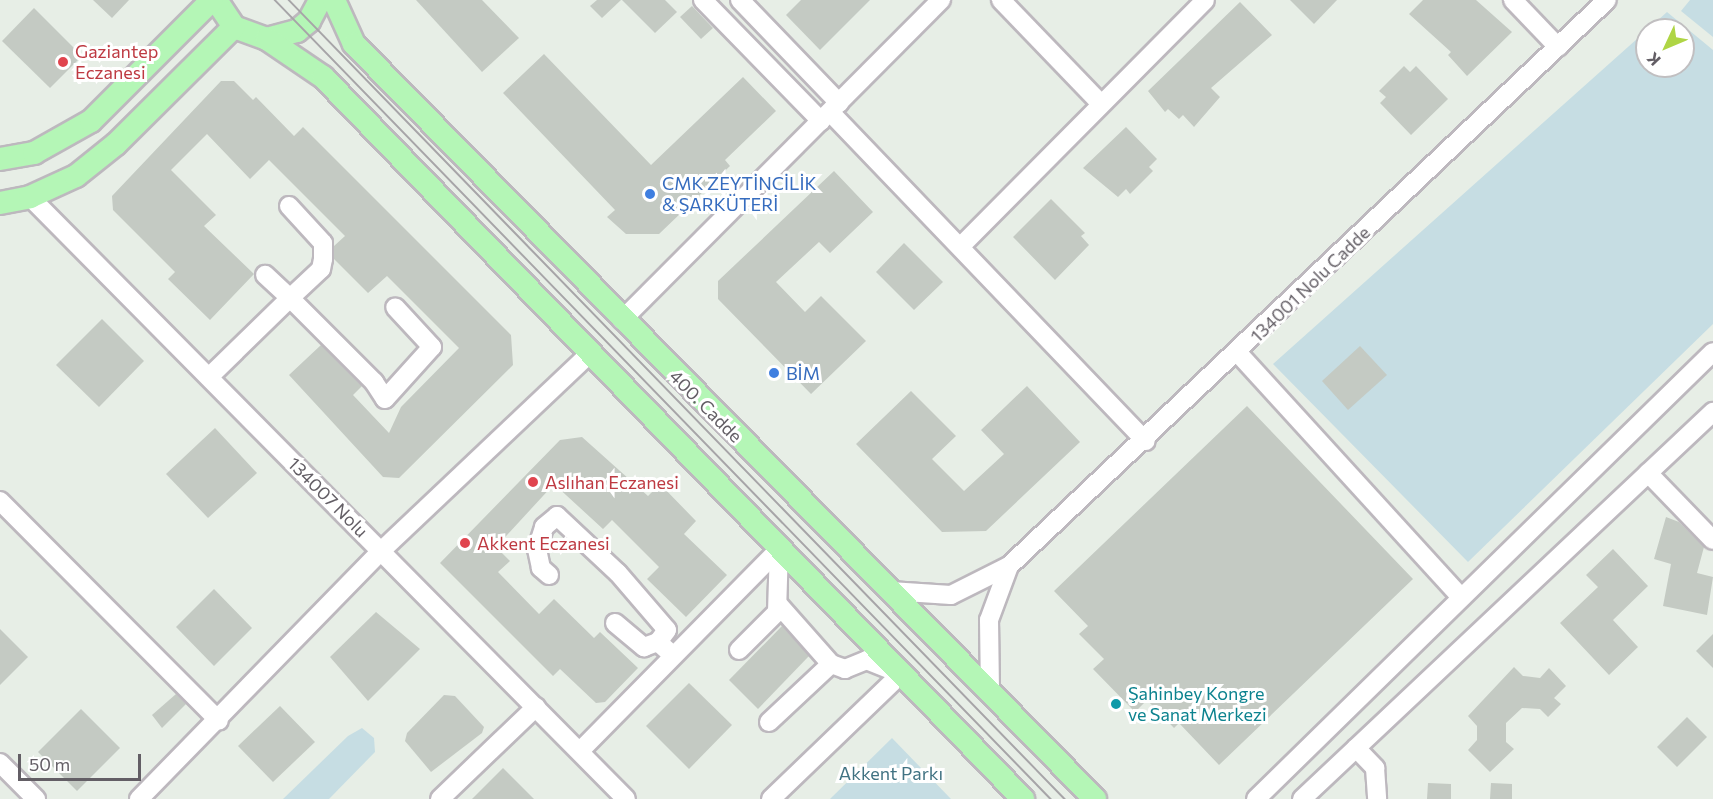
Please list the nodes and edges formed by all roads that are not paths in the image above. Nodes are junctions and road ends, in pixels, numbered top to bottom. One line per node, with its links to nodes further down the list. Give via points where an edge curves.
1 (212, 0): 17 (main road, via 91,121 34,153)
2 (216, 0): 12 (main road)
3 (320, 0): 13 (main road, via 309,21 297,31)
4 (334, 0): 25 (main road, 400. Cadde, via 354,44)
5 (703, 0): 16 (street)
6 (941, 0): 16 (street)
7 (1001, 0): 15 (street)
8 (1204, 0): 15 (street)
9 (1513, 0): 14 (street)
10 (1607, 0): 14 (street, 134001 Nolu Cadde)
11 (749, 3): 16 (street)
12 (234, 27): 13 (main road); 18 (main road, via 116,144 76,176)
13 (267, 39): 28 (main road, via 322,77)
14 (1558, 46): 27 (street, 134001 Nolu Cadde)
15 (1100, 103): 21 (street)
16 (830, 112): 21 (street); 25 (street)
17 (0, 159)
18 (30, 197): 19 (main road); 29 (street, 134007 Nolu)
19 (0, 203)
20 (289, 206): 23 (street, via 323,243 321,269)
21 (961, 246): 31 (street)
22 (266, 275): 23 (street)
23 (290, 298): 24 (street, via 374,382 385,399 432,346); 29 (street)
24 (395, 307)
25 (622, 321): 39 (main road, 400. Cadde)
26 (1713, 352): 40 (street)
27 (1238, 353): 31 (street, 134001 Nolu Cadde); 40 (street)
28 (589, 354): 35 (main road); 36 (street)
29 (209, 377): 36 (street, 134007 Nolu)
30 (1709, 423): 32 (street)
31 (1146, 441): 37 (street, 134001 Nolu Cadde)
32 (1648, 473): 34 (street); 52 (street)
33 (0, 501): 50 (street)
34 (1713, 540)
35 (779, 549): 41 (street); 45 (street); 47 (main road)
36 (381, 551): 49 (street, 134007 Nolu); 50 (street)
37 (1009, 566): 39 (street, 134001 Nolu Cadde, via 951,595); 48 (street, 134001 Nolu Cadde, via 989,620)
38 (549, 574): 43 (street, via 541,568 537,549 544,526 557,516 618,573 667,630)
39 (890, 591): 48 (main road, 400. Cadde)
40 (1461, 597): 62 (street)
41 (778, 604): 44 (street, via 777,612); 46 (street)
42 (615, 623): 43 (street, via 644,646)
43 (658, 642): 45 (street)
44 (739, 650)
45 (675, 657): 53 (street)
46 (831, 664): 47 (street, via 845,669 867,660); 51 (street)
47 (901, 674): 60 (street); 61 (main road)
48 (990, 691): 55 (main road, 400. Cadde)
49 (536, 707): 53 (street, 134007 Nolu); 58 (street)
50 (219, 721): 57 (street)
51 (769, 722)
52 (1356, 748): 63 (street); 64 (street, via 1375,768)
53 (580, 751): 59 (street, 134007 Nolu)
54 (0, 763): 56 (street)
55 (1096, 798)
56 (36, 799)
57 (139, 799)
58 (440, 799)
59 (626, 799)
60 (771, 799)
61 (1023, 799)
62 (1256, 799)
63 (1302, 799)
64 (1377, 799)

